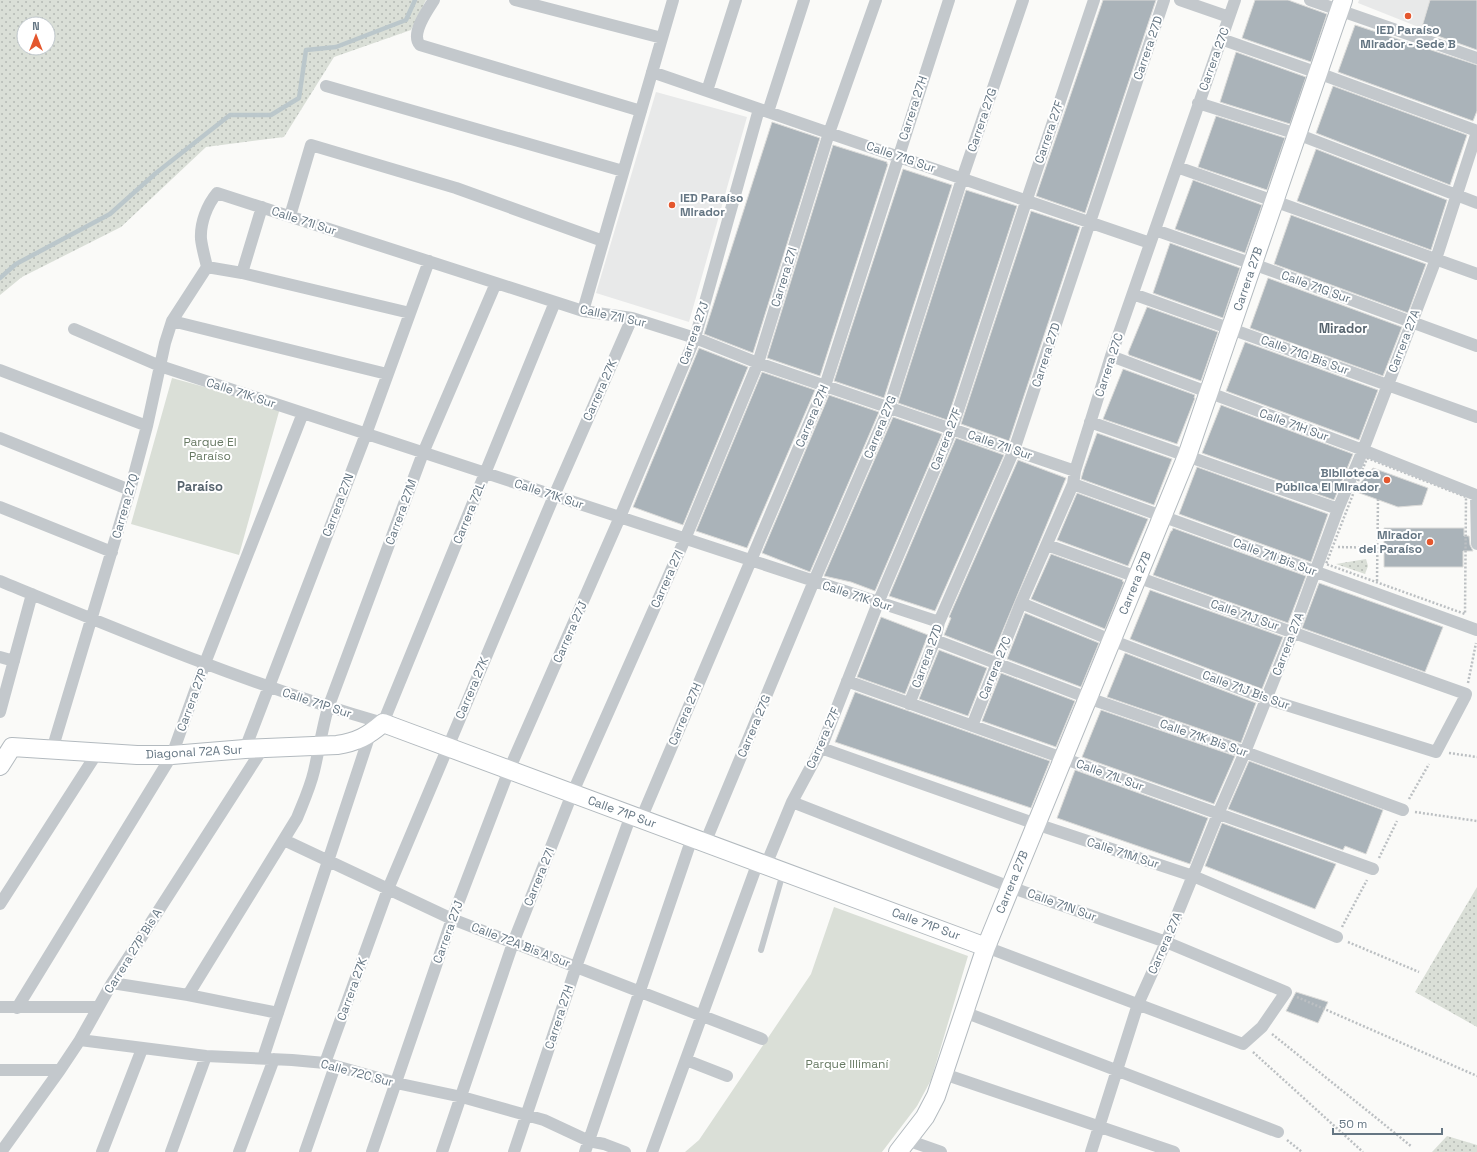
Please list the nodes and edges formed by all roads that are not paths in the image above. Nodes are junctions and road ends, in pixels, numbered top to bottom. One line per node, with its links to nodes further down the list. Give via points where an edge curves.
1 (434, 0): 25 (street, via 416,36 416,42 420,45)
2 (515, 0): 16 (street)
3 (673, 0): 16 (street)
4 (736, 0): 22 (street)
5 (804, 0): 24 (street, Carrera 27J)
6 (876, 0): 27 (street, Carrera 27I)
7 (949, 0): 29 (street, Carrera 27H)
8 (1023, 0): 32 (street, Carrera 27G)
9 (1094, 0): 35 (street, Carrera 27F)
10 (1164, 0): 39 (street, Carrera 27D)
11 (1180, 0): 15 (street)
12 (1235, 0): 15 (street, Carrera 27C)
13 (1310, 0): 14 (street)
14 (1341, 5): 18 (street); 20 (street, Carrera 27B)
15 (1229, 17): 17 (street, Carrera 27C)
16 (662, 38): 19 (street)
17 (1221, 39): 20 (street); 23 (street, Carrera 27C)
18 (1477, 58)
19 (652, 72): 22 (street, Calle 71G Sur); 25 (street)
20 (1318, 73): 26 (street); 28 (street, Carrera 27B)
21 (326, 86): 31 (street)
22 (707, 91): 24 (street, Calle 71G Sur)
23 (1198, 103): 28 (street); 30 (street, Carrera 27C)
24 (763, 110): 27 (street, Calle 71G Sur); 59 (street, Carrera 27J)
25 (641, 111): 31 (street)
26 (1477, 132): 33 (street, Carrera 27A)
27 (829, 133): 29 (street, Calle 71G Sur); 62 (street, Carrera 27I)
28 (1297, 134): 33 (street); 34 (street, Carrera 27B)
29 (898, 156): 32 (street, Calle 71G Sur); 67 (street, Carrera 27H)
30 (1177, 167): 34 (street); 40 (street, Carrera 27C)
31 (623, 171): 41 (street)
32 (962, 179): 35 (street, Calle 71G Sur); 69 (street, Carrera 27G)
33 (1457, 194): 36 (street); 43 (street, Carrera 27A)
34 (1274, 201): 43 (street); 45 (street, Carrera 27B)
35 (1026, 202): 39 (street, Calle 71G Sur); 74 (street, Carrera 27F)
36 (1477, 202)
37 (262, 207): 38 (street, Calle 71I Sur); 46 (street, Calle 71I Sur, via 217,193 208,204 201,232); 47 (street)
38 (290, 216): 41 (street, via 311,145 456,188); 44 (street, Calle 71I Sur)
39 (1089, 222): 42 (street, Calle 71G Sur); 77 (street, Carrera 27D)
40 (1155, 230): 42 (street, Carrera 27C); 45 (street, Calle 71G Sur)
41 (603, 241): 52 (street)
42 (1150, 243): 50 (street, Carrera 27C)
43 (1436, 259): 48 (street); 56 (street, Carrera 27A)
44 (429, 261): 49 (street, Calle 71I Sur); 53 (street, Carrera 27N)
45 (1253, 264): 56 (street, Calle 71G Sur); 57 (street, Carrera 27B)
46 (207, 267): 47 (street); 55 (street, Carrera 27Q)
47 (242, 273): 53 (street)
48 (1477, 274)
49 (496, 283): 51 (street, Calle 71I Sur); 79 (street, Carrera 27M)
50 (1133, 294): 57 (street, Calle 71G Bis Sur); 61 (street, Carrera 27C)
51 (555, 302): 52 (street, Calle 71I Sur); 82 (street, Carrera 72L)
52 (583, 311): 54 (street, Calle 71I Sur)
53 (410, 313): 65 (street, Carrera 27N)
54 (632, 318): 59 (street, Calle 71I Sur); 86 (street, Carrera 27K)
55 (172, 321): 63 (street, Carrera 27Q); 65 (street)
56 (1412, 322): 60 (street, Calle 71G Sur); 66 (street, Carrera 27A)
57 (1231, 328): 66 (street, Calle 71G Bis Sur); 68 (street, Carrera 27B)
58 (74, 329): 63 (street, Calle 71K Sur)
59 (695, 338): 62 (street, Calle 71I Sur); 90 (street, Carrera 27J)
60 (1477, 346)
61 (1111, 356): 68 (street, Calle 71H Sur); 72 (street, Carrera 27C)
62 (758, 363): 67 (street, Calle 71I Sur); 91 (street, Carrera 27I)
63 (160, 366): 70 (street, Calle 71K Sur); 73 (street, Carrera 27Q)
64 (0, 370): 73 (street)
65 (387, 374): 75 (street, Carrera 27N)
66 (1388, 384): 71 (street, Calle 71G Bis Sur); 78 (street, Carrera 27A)
67 (825, 386): 69 (street, Calle 71I Sur); 95 (street, Carrera 27H)
68 (1208, 393): 78 (street, Calle 71H Sur); 80 (street, Carrera 27B)
69 (889, 408): 74 (street, Calle 71I Sur); 99 (street, Carrera 27G)
70 (303, 413): 75 (street, Calle 71K Sur); 111 (street, Carrera 27P)
71 (1477, 417)
72 (1090, 422): 80 (street); 81 (street, Carrera 27C)
73 (147, 426): 84 (street, Carrera 27Q)
74 (952, 429): 77 (street, Calle 71I Sur); 101 (street, Carrera 27F)
75 (366, 434): 79 (street, Calle 71K Sur); 114 (street, Carrera 27N)
76 (0, 438): 84 (street)
77 (1014, 450): 81 (street, Calle 71I Sur); 104 (street, Carrera 27D)
78 (1363, 450): 85 (street, Calle 71H Sur); 88 (street, Carrera 27A)
79 (423, 453): 82 (street, Calle 71K Sur); 118 (street, Carrera 27M)
80 (1187, 456): 88 (street); 89 (street, Carrera 27B)
81 (1075, 471): 83 (street, Carrera 27C)
82 (486, 473): 86 (street, Calle 71K Sur); 121 (street, Carrera 72L)
83 (1073, 484): 89 (street, Calle 71I Bis Sur); 93 (street, Carrera 27C)
84 (130, 490): 94 (street, Carrera 27Q)
85 (1476, 495): 92 (street)
86 (554, 496): 90 (street, Calle 71K Sur); 124 (street, Carrera 27K)
87 (0, 506): 94 (street)
88 (1338, 509): 96 (street, Carrera 27A, via 1329,546)
89 (1162, 516): 96 (street, Calle 71I Bis Sur); 97 (street, Carrera 27B)
90 (620, 518): 91 (street, Calle 71K Sur); 134 (street, Carrera 27J)
91 (685, 539): 95 (street, Calle 71K Sur); 135 (street, Carrera 27I)
92 (1477, 544)
93 (1047, 545): 97 (street, Calle 71J Sur); 102 (street, Carrera 27C)
94 (112, 552): 103 (street, Carrera 27Q)
95 (750, 560): 99 (street, Calle 71K Sur); 139 (street, Carrera 27H)
96 (1315, 572): 105 (street, Calle 71I Bis Sur, via 1376,588); 106 (street, Carrera 27A)
97 (1137, 577): 106 (street, Calle 71J Sur); 108 (street, Carrera 27B)
98 (0, 581): 100 (street, Calle 71P Sur)
99 (814, 582): 101 (street, Calle 71K Sur); 142 (street, Carrera 27G)
100 (32, 594): 103 (street, Calle 71P Sur); 110 (street)
101 (878, 603): 104 (street, Calle 71K Sur); 113 (street, Carrera 27F)
102 (1021, 603): 108 (street, Calle 71J Bis Sur); 112 (street, Carrera 27C)
103 (92, 620): 111 (street, Calle 71P Sur); 127 (street, Carrera 27Q)
104 (939, 622): 107 (street, Carrera 27D)
105 (1477, 630)
106 (1293, 632): 116 (street, Carrera 27A); 129 (street, Calle 71J Sur, via 1466,694)
107 (935, 640): 112 (street, Calle 71K Bis Sur); 117 (street, Carrera 27D)
108 (1111, 640): 115 (street, Carrera 27B); 116 (street, Calle 71J Bis Sur)
109 (0, 657): 110 (street)
110 (14, 661): 119 (street)
111 (205, 663): 114 (street, Calle 71P Sur); 131 (street, Carrera 27P)
112 (997, 664): 115 (street, Calle 71K Bis Sur); 120 (street, Carrera 27C)
113 (847, 681): 117 (street, Calle 71L Sur); 126 (street, Carrera 27F)
114 (268, 687): 118 (street, Calle 71P Sur); 125 (street, Carrera 27N)
115 (1088, 698): 128 (street, Calle 71K Bis Sur); 132 (street, Carrera 27B)
116 (1267, 698): 128 (street, Carrera 27A); 129 (street, Calle 71J Bis Sur)
117 (909, 704): 120 (street, Calle 71L Sur)
118 (328, 708): 121 (street, Calle 71P Sur); 123 (street, Carrera 27M)
119 (0, 712)
120 (972, 726): 132 (street, Calle 71L Sur)
121 (376, 729): 123 (street, Diagonal 72A Sur, via 352,742); 124 (street, Calle 71P Sur); 143 (street, Carrera 72L)
122 (6, 746): 127 (street, Diagonal 72A Sur); 133 (street)
123 (319, 746): 125 (street, Diagonal 72A Sur); 141 (street, Carrera 27M, via 307,794)
124 (447, 747): 134 (street, Calle 71P Sur); 149 (street, Carrera 27K)
125 (254, 748): 131 (street, Diagonal 72A Sur); 158 (street, Carrera 27P Bis A)
126 (821, 748): 136 (street, Carrera 27F); 140 (street, Calle 71M Sur)
127 (52, 750): 130 (street, Diagonal 72A Sur)
128 (1245, 752): 137 (street, Calle 71K Bis Sur); 138 (street, Carrera 27A)
129 (1436, 752)
130 (97, 753): 131 (street, Diagonal 72A Sur); 150 (street)
131 (172, 755): 164 (street, Carrera 27P)
132 (1063, 758): 138 (street, Calle 71L Sur); 140 (street, Carrera 27B)
133 (0, 766)
134 (510, 770): 135 (street, Calle 71P Sur); 151 (street, Carrera 27J)
135 (572, 794): 139 (street, Calle 71P Sur); 153 (street, Carrera 27I)
136 (792, 802): 144 (street, Carrera 27F); 148 (street, Calle 71N Sur)
137 (1403, 810)
138 (1218, 814): 145 (street, Calle 71L Sur); 147 (street, Carrera 27A)
139 (636, 817): 142 (street, Calle 71P Sur); 157 (street, Carrera 27H)
140 (1036, 824): 147 (street, Calle 71M Sur); 148 (street, Carrera 27B)
141 (284, 840): 143 (street, Calle 72A Bis A Sur); 160 (street)
142 (699, 840): 144 (street, Calle 71P Sur); 159 (street, Carrera 27G)
143 (328, 860): 149 (street, Calle 72A Bis A Sur); 166 (street, Carrera 72L)
144 (762, 864): 146 (street, Calle 71P Sur); 167 (street, Carrera 27F)
145 (1373, 869)
146 (784, 872): 155 (street, Calle 71P Sur); 156 (lane)
147 (1194, 876): 152 (street, Calle 71M Sur); 154 (street, Carrera 27A)
148 (1010, 886): 154 (street, Calle 71N Sur); 155 (street, Carrera 27B)
149 (388, 889): 151 (street, Calle 72A Bis A Sur); 175 (street, Carrera 27K)
150 (0, 904)
151 (452, 919): 153 (street, Calle 72A Bis A Sur); 181 (street, Carrera 27J)
152 (1337, 937)
153 (513, 942): 157 (street, Calle 72A Bis A Sur); 182 (street, Carrera 27I)
154 (1166, 942): 161 (street, Carrera 27A); 170 (street, Calle 71N Sur, via 1286,992 1262,1026)
155 (986, 947): 161 (street, Calle 71P Sur); 165 (street, Carrera 27B)
156 (761, 950)
157 (576, 967): 159 (street, Calle 72A Bis A Sur); 183 (street, Carrera 27H)
158 (112, 983): 160 (street); 163 (street, Carrera 27P Bis A)
159 (639, 991): 167 (street, Calle 72A Bis A Sur); 186 (street, Carrera 27G)
160 (188, 995): 166 (street)
161 (1138, 1004): 170 (street, Calle 71P Sur); 178 (street, Carrera 27A)
162 (0, 1007): 164 (street)
163 (98, 1007): 164 (street); 169 (street, Carrera 27P Bis A)
164 (17, 1008)
165 (964, 1012): 178 (street); 179 (street, Carrera 27B)
166 (278, 1013): 173 (street, Carrera 72L)
167 (702, 1015): 168 (street, Calle 72A Bis A Sur); 174 (street, Carrera 27F)
168 (762, 1039)
169 (80, 1040): 171 (street, Calle 72C Sur); 177 (street, Carrera 27P Bis A)
170 (1243, 1044)
171 (142, 1049): 172 (street, Calle 72C Sur); 189 (street)
172 (206, 1056): 173 (street, Calle 72C Sur); 190 (street)
173 (268, 1058): 175 (street, Calle 72C Sur); 191 (street, Carrera 72L)
174 (686, 1060): 180 (street); 197 (street, Carrera 27F)
175 (330, 1064): 181 (street, Calle 72C Sur); 192 (street, Carrera 27K)
176 (0, 1070): 177 (street)
177 (60, 1070): 188 (street, Carrera 27P Bis A)
178 (1116, 1071): 184 (street, Carrera 27A); 185 (street)
179 (944, 1074): 184 (street); 187 (street, Carrera 27B, via 931,1107)
180 (727, 1076)
181 (396, 1083): 182 (street, Calle 72C Sur); 193 (street, Carrera 27J)
182 (462, 1097): 183 (street, Calle 72C Sur); 194 (street, Carrera 27I)
183 (526, 1115): 186 (street, Calle 72C Sur, via 544,1120); 195 (street, Carrera 27H)
184 (1099, 1127): 199 (street, Carrera 27A); 200 (street)
185 (1278, 1132)
186 (587, 1146): 196 (street, Calle 72C Sur, via 604,1144)
187 (902, 1146): 198 (street)
188 (6, 1151)
189 (102, 1152)
190 (171, 1152)
191 (239, 1152)
192 (305, 1152)
193 (372, 1152)
194 (442, 1152)
195 (514, 1152)
196 (625, 1152)
197 (652, 1152)
198 (941, 1152)
199 (1091, 1152)
200 (1174, 1152)

